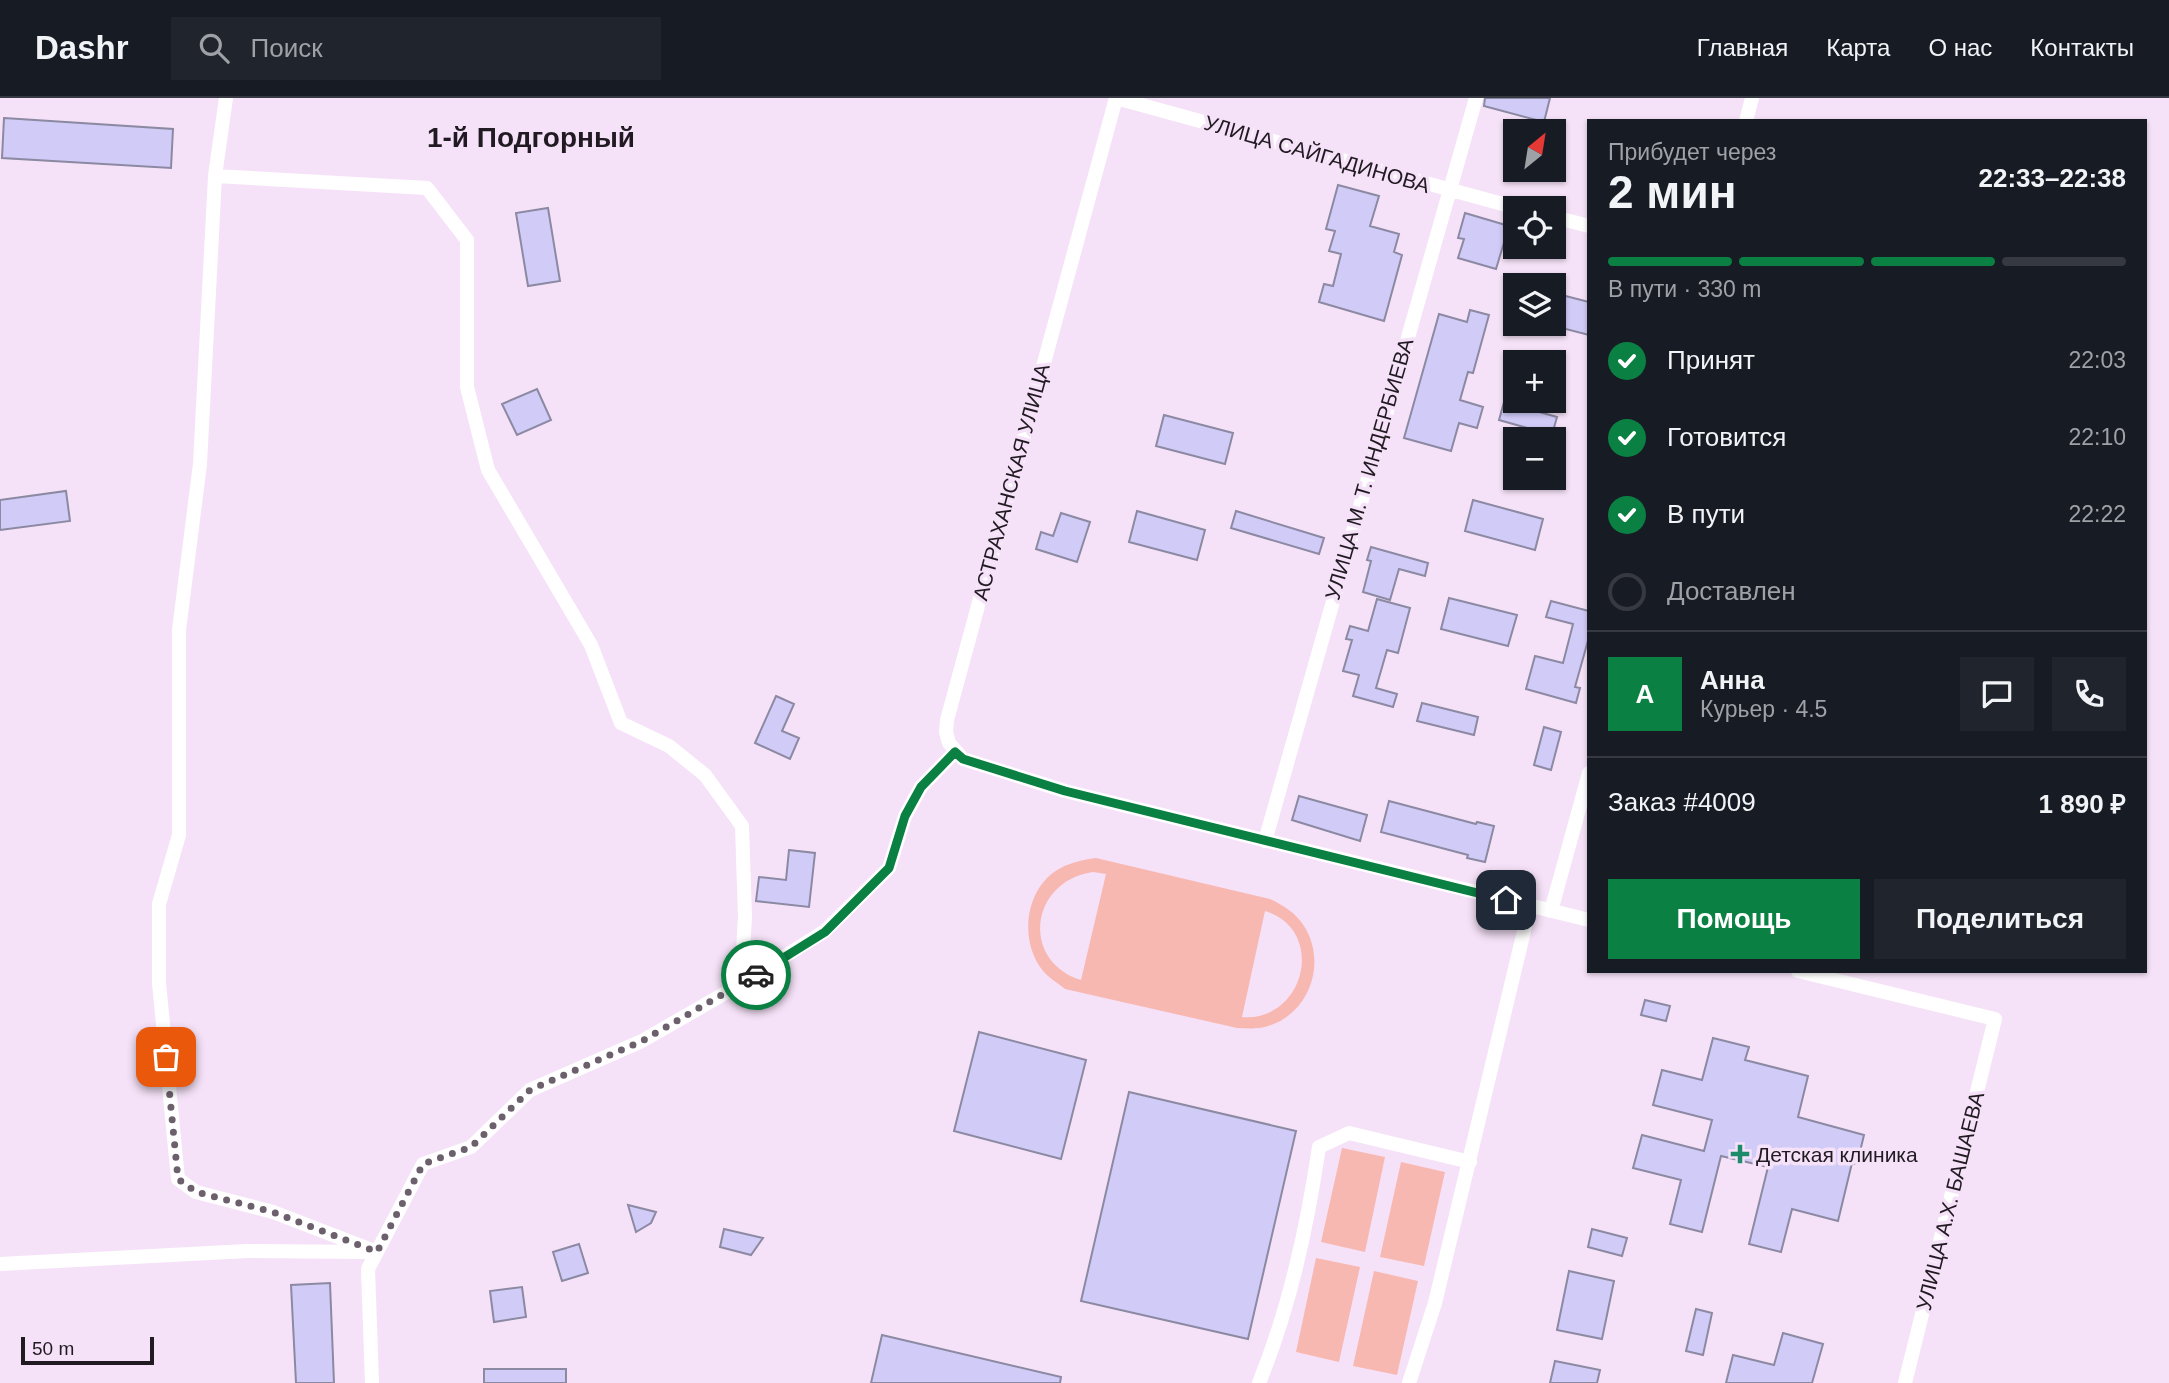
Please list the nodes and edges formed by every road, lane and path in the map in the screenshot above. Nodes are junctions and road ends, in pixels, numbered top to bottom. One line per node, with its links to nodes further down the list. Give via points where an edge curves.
1 (226, 98): 6 (street)
2 (1116, 98): 7 (street, УЛИЦА САЙГАДИНОВА); 11 (street, АСТРАХАНСКАЯ УЛИЦА, via 947,720 946,732)
3 (1476, 98): 7 (street, УЛИЦА М. Т. ИНДЕРБИЕВА)
4 (1752, 98): 5 (street)
5 (1747, 119)
6 (215, 176): 18 (street, via 427,188 467,240 467,387 488,470 591,645 621,723 669,746 705,775 742,826 745,916); 20 (street, via 200,464 179,630 179,835 159,904 159,983 178,1179 196,1192 273,1212)
7 (1448, 191): 8 (street, УЛИЦА САЙГАДИНОВА); 13 (street, УЛИЦА М. Т. ИНДЕРБИЕВА)
8 (1503, 205)
9 (1566, 221): 10 (street)
10 (1587, 226)
11 (955, 752): 13 (street, via 963,759 1065,791); 18 (street, via 921,787 905,816 889,868 825,932)
12 (1587, 780): 15 (street)
13 (1265, 841): 14 (street)
14 (1530, 906): 15 (street); 19 (street)
15 (1551, 911): 16 (street)
16 (1587, 920)
17 (1806, 973): 25 (street, УЛИЦА А.Х. БАШАЕВА, via 1995,1019)
18 (741, 984): 20 (street, via 642,1041 530,1090 471,1147 423,1164)
19 (1470, 1162): 23 (street, via 1349,1133 1320,1147 1308,1224 1278,1337); 24 (street, via 1436,1303)
20 (377, 1252): 21 (street, via 247,1251); 22 (street, via 368,1269)
21 (0, 1264)
22 (372, 1383)
23 (1259, 1383)
24 (1409, 1383)
25 (1905, 1383)

